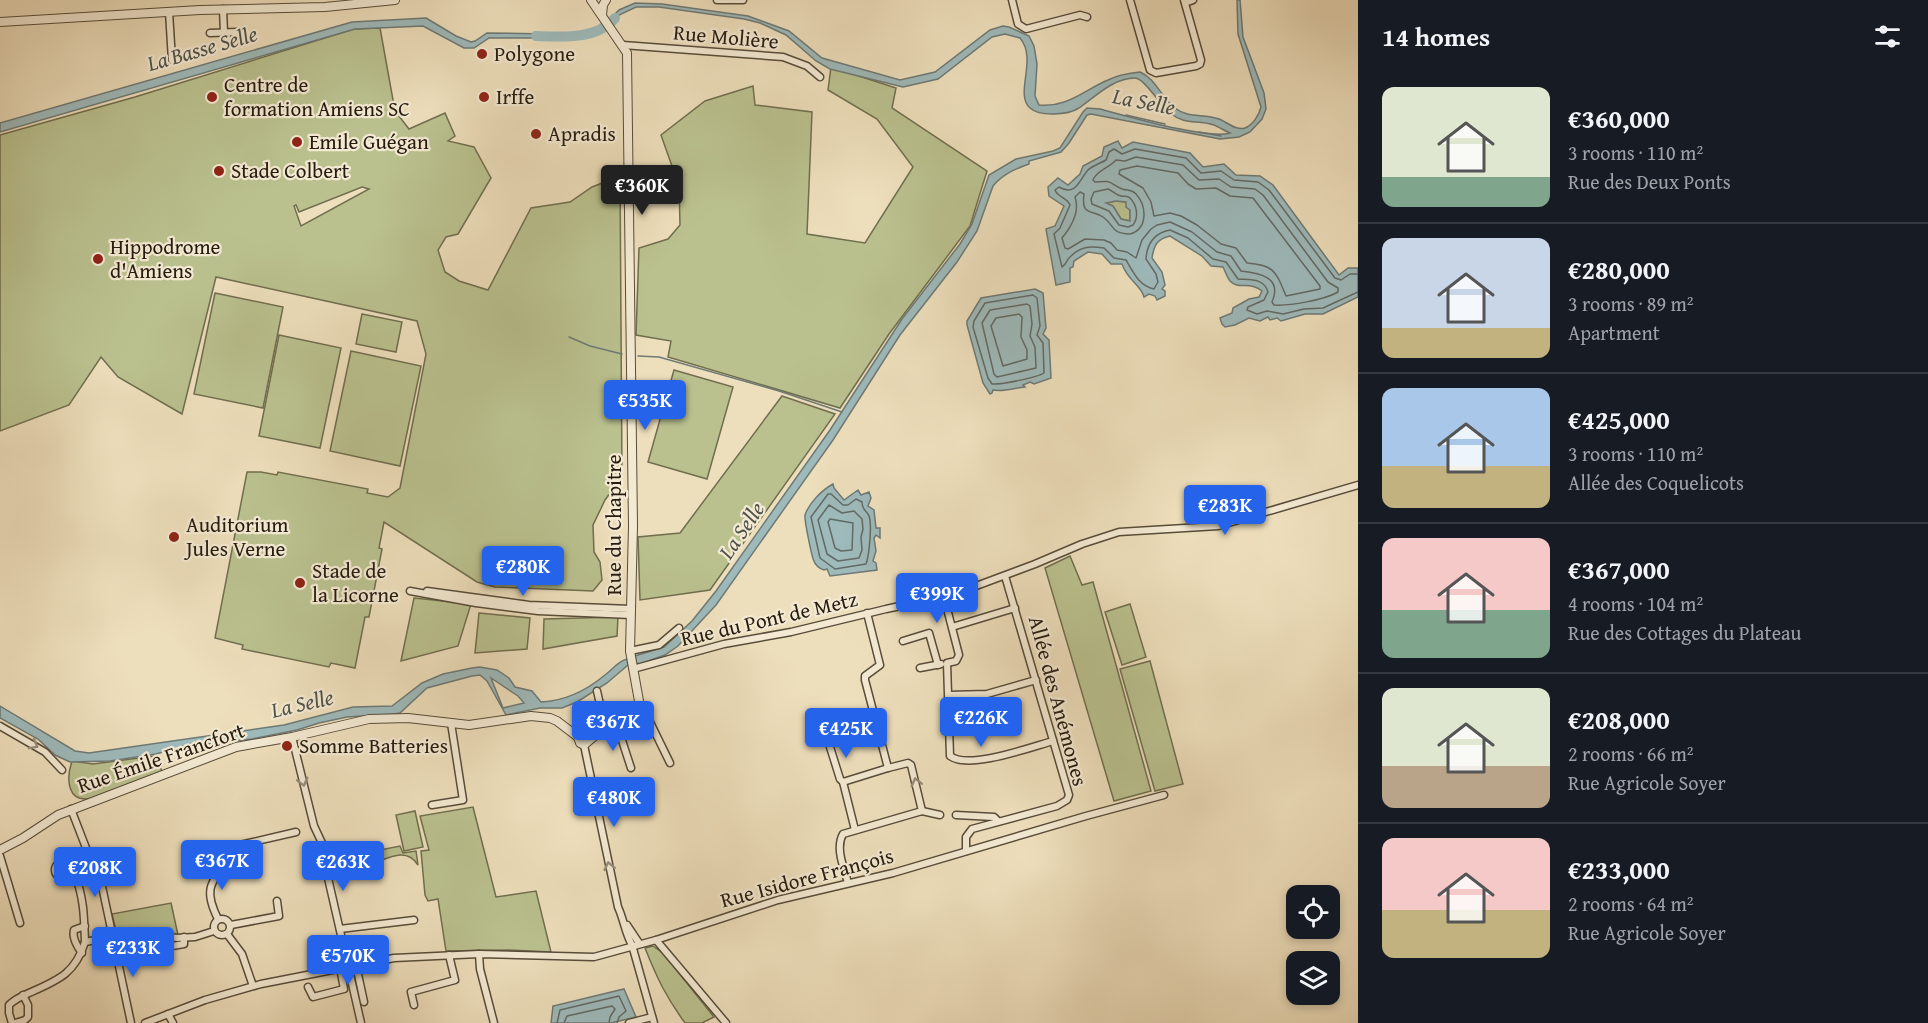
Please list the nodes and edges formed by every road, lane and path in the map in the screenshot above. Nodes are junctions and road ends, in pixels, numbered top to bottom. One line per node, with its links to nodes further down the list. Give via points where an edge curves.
1 (396, 0): 10 (street, via 325,7)
2 (717, 0): 3 (street)
3 (728, 0): 4 (street)
4 (743, 0)
5 (1012, 0): 12 (street, via 1018,24 1026,29 1080,15)
6 (1130, 0): 9 (street, via 1150,70 1156,73 1200,64)
7 (1193, 0): 9 (street)
8 (599, 1): 17 (street, via 604,17)
9 (1184, 1)
10 (223, 9): 11 (street); 16 (street)
11 (169, 12): 13 (street); 18 (street)
12 (1087, 17)
13 (0, 22)
14 (237, 32): 16 (street)
15 (210, 33): 16 (street)
16 (224, 33)
17 (623, 45): 19 (street, Rue Molière, via 783,57 807,66); 25 (street, Rue du Chapitre, via 627,58 632,352)
18 (172, 60)
19 (820, 78)
20 (1358, 485): 21 (street, Rue du Pont de Metz, via 1218,526 1119,532)
21 (1005, 576): 23 (street, Rue du Pont de Metz); 24 (street, Allée des Anémones)
22 (411, 591): 25 (street, via 537,611)
23 (944, 597): 26 (street, Rue du Pont de Metz); 27 (street)
24 (1015, 608): 27 (street); 35 (street, Allée des Anémones)
25 (631, 612): 30 (street, Rue du Chapitre)
26 (867, 613): 33 (street, Rue du Pont de Metz); 49 (street, via 880,665 865,680)
27 (952, 627): 31 (street, via 959,655 956,661)
28 (679, 628): 30 (street, via 659,645)
29 (903, 641): 32 (street, via 929,633)
30 (631, 654): 33 (street, Rue du Chapitre)
31 (947, 663): 32 (street); 37 (street)
32 (938, 665): 34 (street)
33 (632, 667): 38 (street, Rue du Chapitre)
34 (920, 668)
35 (1036, 680): 37 (street, via 987,694); 45 (street, Allée des Anémones)
36 (597, 691): 42 (street)
37 (949, 695): 45 (street, via 953,759 989,759)
38 (638, 710): 41 (street); 47 (street, via 649,720)
39 (451, 723): 43 (street, Rue Émile Francfort, via 369,719); 44 (street, Rue Émile Francfort, via 540,716 557,721 578,737 578,742); 53 (street, via 463,800)
40 (0, 726): 50 (street, one-way to 50, via 45,752)
41 (618, 728): 42 (street); 48 (street)
42 (606, 731): 44 (street)
43 (292, 738): 54 (street, Rue Émile Francfort, via 236,747); 74 (street, one-way to 74, via 314,826 329,858 328,878)
44 (587, 740): 82 (street, one-way to 44, via 628,937 618,907)
45 (1053, 741): 58 (street, Allée des Anémones, via 1070,795 1067,800)
46 (830, 747): 51 (street)
47 (670, 763)
48 (631, 768)
49 (888, 768): 51 (street); 55 (street, one-way to 49, via 911,765)
50 (62, 770)
51 (843, 782): 59 (street)
52 (1164, 795): 63 (street, Rue Isidore François)
53 (432, 805)
54 (71, 809): 61 (street, Rue Émile Francfort); 79 (street, via 100,877)
55 (922, 812): 56 (street); 59 (street)
56 (940, 815)
57 (956, 815): 58 (street, Allée des Anémones, via 994,817)
58 (998, 822): 63 (street, Allée des Anémones, via 972,829 966,837)
59 (855, 830): 67 (street, via 843,834 839,847)
60 (296, 832): 62 (street, via 240,844)
61 (0, 850)
62 (237, 850): 65 (street, via 227,851); 65 (street, via 239,861 232,865)
63 (966, 851): 67 (street, Rue Isidore François)
64 (0, 856): 71 (street)
65 (227, 862): 69 (street, via 210,889)
66 (71, 873): 73 (street, via 81,890)
67 (848, 883): 80 (street, Rue Isidore François, via 778,900)
68 (277, 901): 72 (street, via 279,916)
69 (218, 919): 72 (street, via 228,920); 75 (street)
70 (414, 920): 74 (street)
71 (20, 923)
72 (231, 925): 77 (street)
73 (85, 926): 81 (street); 83 (street, via 73,933)
74 (340, 929): 87 (street)
75 (214, 931): 77 (street); 78 (street)
76 (143, 933): 78 (street); 78 (street, via 149,950 184,944); 79 (street)
77 (227, 934): 88 (street, via 242,954)
78 (184, 937)
79 (112, 938): 81 (street); 98 (street)
80 (656, 940): 82 (street, Rue Isidore François); 104 (street)
81 (85, 942): 83 (street)
82 (635, 944): 84 (street, Rue Isidore François, via 594,957); 96 (street)
83 (82, 953): 90 (street, via 72,970)
84 (479, 954): 85 (street, Rue Isidore François); 102 (street)
85 (449, 955): 86 (street, Rue Isidore François); 92 (street, via 455,980 411,992)
86 (356, 965): 87 (street, Rue Isidore François); 91 (street)
87 (344, 967): 88 (street, Rue Isidore François); 89 (street, via 344,989 313,997); 101 (street)
88 (253, 986): 95 (street, Rue Isidore François)
89 (308, 987)
90 (23, 995): 93 (street); 97 (street, via 28,1017)
91 (364, 1002)
92 (414, 1005)
93 (8, 1008): 94 (street); 97 (street)
94 (0, 1010)
95 (168, 1014): 99 (street, Rue Isidore François); 100 (street)
96 (653, 1020): 103 (street)
97 (13, 1023)
98 (131, 1023)
99 (145, 1023)
100 (173, 1023)
101 (361, 1023)
102 (494, 1023)
103 (629, 1023)
104 (726, 1023)

